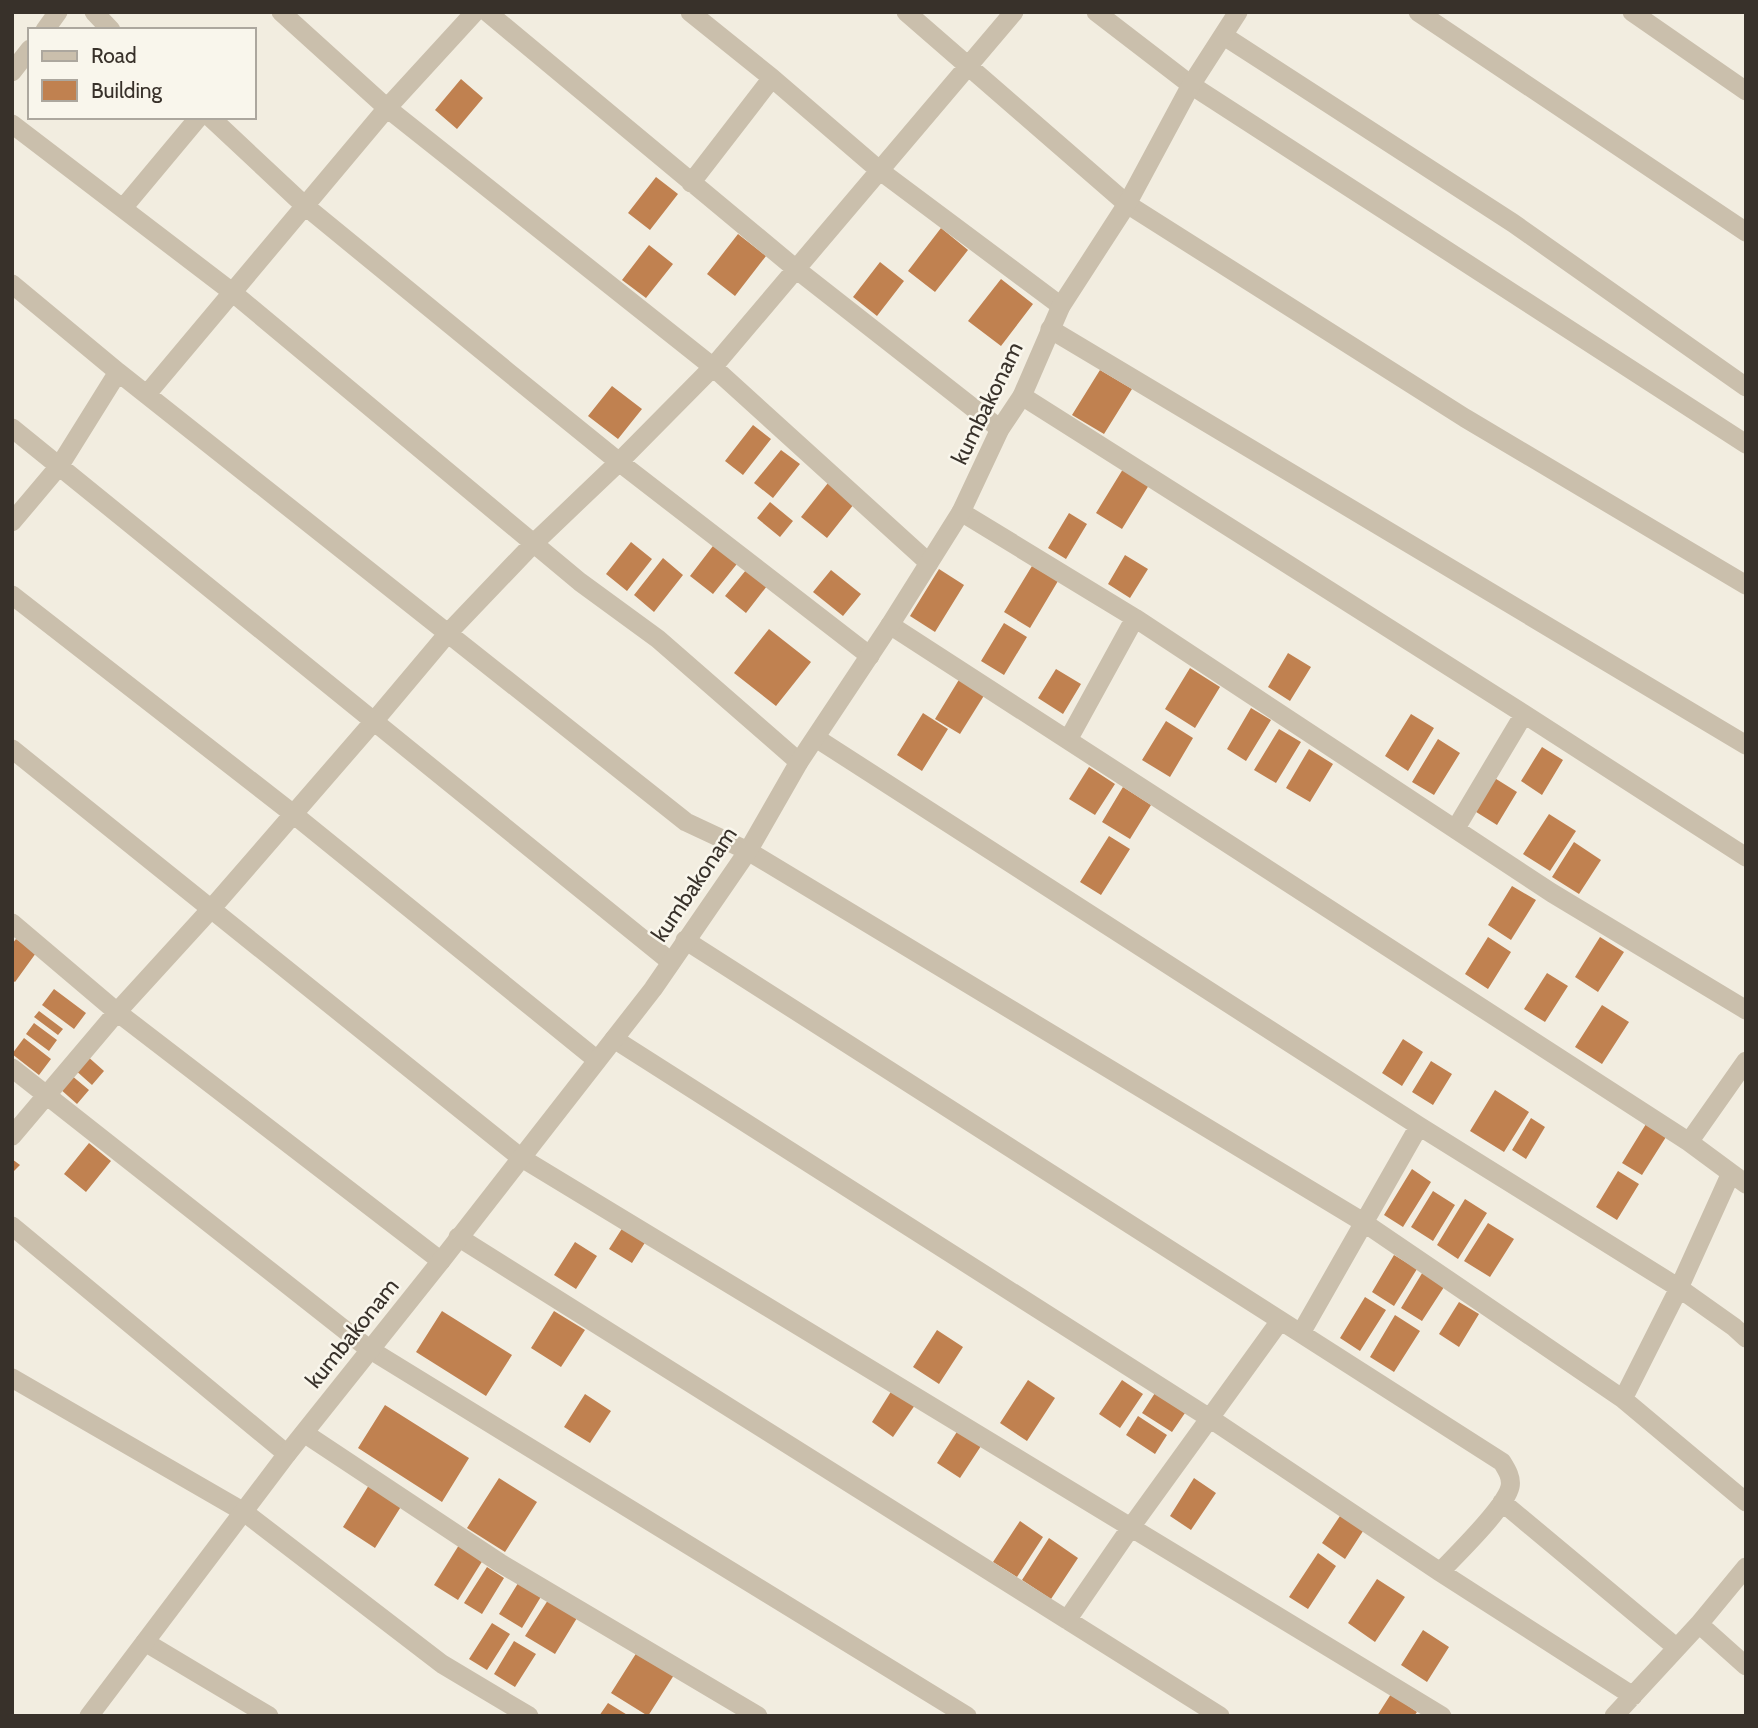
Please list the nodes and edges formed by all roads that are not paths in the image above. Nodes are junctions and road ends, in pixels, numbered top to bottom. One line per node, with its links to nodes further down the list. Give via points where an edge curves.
1 (58, 12): 13 (street)
2 (94, 12): 14 (street)
3 (281, 12): 20 (street)
4 (475, 12): 20 (street)
5 (487, 12): 25 (street)
6 (690, 12): 17 (street)
7 (906, 12): 16 (street)
8 (1014, 12): 16 (street)
9 (1096, 12): 18 (street)
10 (1238, 12): 15 (street, kumbakonam)
11 (1418, 12): 29 (street)
12 (1632, 12): 19 (street)
13 (46, 28)
14 (109, 28)
15 (1224, 36): 18 (street, kumbakonam); 37 (street, via 1513,223)
16 (969, 65): 24 (street); 26 (street)
17 (772, 78): 24 (street); 25 (street)
18 (1191, 85): 26 (street, kumbakonam); 42 (street)
19 (1746, 91)
20 (387, 108): 27 (street); 35 (street)
21 (197, 119): 28 (street)
22 (212, 119): 27 (street)
23 (12, 124): 28 (street)
24 (878, 170): 30 (street); 33 (street)
25 (691, 183): 30 (street)
26 (1127, 204): 33 (street, kumbakonam); 49 (street, via 1465,418)
27 (304, 205): 32 (street); 43 (street)
28 (123, 208): 32 (street)
29 (1746, 232)
30 (796, 270): 35 (street); 41 (street)
31 (12, 284): 36 (street)
32 (232, 292): 38 (street); 47 (street)
33 (1061, 306): 34 (street, kumbakonam)
34 (1050, 329): 39 (street, kumbakonam); 59 (street)
35 (713, 367): 43 (street); 48 (street)
36 (118, 372): 38 (street); 44 (street)
37 (1746, 387)
38 (147, 394): 53 (street)
39 (1022, 396): 41 (street, kumbakonam); 55 (street)
40 (12, 428): 44 (street)
41 (1000, 429): 45 (street, kumbakonam)
42 (1746, 444)
43 (619, 462): 47 (street); 54 (street)
44 (60, 465): 46 (street); 56 (street)
45 (961, 512): 48 (street, kumbakonam); 51 (street)
46 (12, 522)
47 (533, 544): 53 (street); 61 (street, via 658,639)
48 (929, 563): 52 (street, kumbakonam)
49 (1746, 585)
50 (12, 595): 62 (street)
51 (1135, 618): 58 (street); 63 (street)
52 (890, 625): 54 (street, kumbakonam); 58 (street)
53 (449, 632): 56 (street); 64 (street, via 686,822)
54 (870, 656): 57 (street, kumbakonam)
55 (1524, 714): 63 (street); 65 (street)
56 (375, 720): 62 (street); 69 (street)
57 (816, 738): 61 (street, kumbakonam); 77 (street)
58 (1068, 740): 79 (street)
59 (1746, 745)
60 (12, 749): 66 (street)
61 (799, 762): 64 (street, kumbakonam)
62 (292, 813): 66 (street); 73 (street)
63 (1456, 828): 70 (street, via 1552,893)
64 (748, 851): 68 (street, kumbakonam); 82 (street)
65 (1746, 857)
66 (211, 909): 71 (street); 80 (street)
67 (12, 923): 71 (street)
68 (685, 940): 69 (street, kumbakonam); 87 (street)
69 (671, 962): 72 (street, kumbakonam)
70 (1746, 1010)
71 (117, 1012): 76 (street); 85 (street)
72 (614, 1039): 73 (street, kumbakonam); 93 (street)
73 (597, 1060): 80 (street, kumbakonam)
74 (1746, 1061): 79 (street)
75 (12, 1068): 76 (street)
76 (47, 1094): 78 (street); 90 (street)
77 (1419, 1126): 82 (street); 86 (street)
78 (12, 1136)
79 (1689, 1142): 81 (street)
80 (520, 1157): 84 (street, kumbakonam); 99 (street)
81 (1739, 1179): 86 (street)
82 (1363, 1222): 88 (street); 92 (street)
83 (12, 1226): 95 (street)
84 (458, 1237): 85 (street, kumbakonam); 102 (street)
85 (441, 1261): 90 (street, kumbakonam)
86 (1679, 1288): 89 (street); 92 (street)
87 (1280, 1321): 88 (street); 93 (street)
88 (1301, 1333): 96 (street, via 1502,1462 1510,1487)
89 (1746, 1338)
90 (369, 1349): 94 (street, kumbakonam); 112 (street)
91 (12, 1378): 98 (street)
92 (1623, 1399): 97 (street)
93 (1211, 1419): 99 (street); 101 (street)
94 (304, 1433): 95 (street, kumbakonam); 111 (street, via 500,1563)
95 (287, 1454): 98 (street, kumbakonam)
96 (1502, 1502): 101 (street); 105 (street)
97 (1746, 1503)
98 (244, 1512): 104 (street, kumbakonam); 110 (street, via 442,1664)
99 (1130, 1527): 102 (street); 114 (street)
100 (1746, 1567): 103 (street)
101 (1440, 1573): 107 (street)
102 (1067, 1620): 113 (street)
103 (1699, 1624): 105 (street); 106 (street)
104 (145, 1642): 108 (street, kumbakonam); 109 (street)
105 (1677, 1648): 107 (street)
106 (1746, 1666)
107 (1633, 1696): 115 (street)
108 (89, 1716)
109 (269, 1716)
110 (529, 1716)
111 (758, 1716)
112 (967, 1716)
113 (1220, 1716)
114 (1442, 1716)
115 (1614, 1716)

